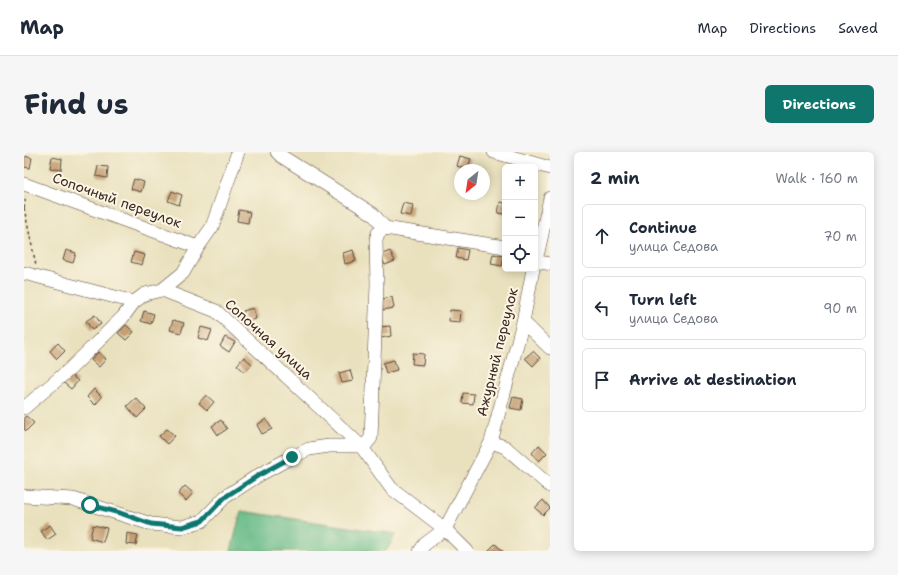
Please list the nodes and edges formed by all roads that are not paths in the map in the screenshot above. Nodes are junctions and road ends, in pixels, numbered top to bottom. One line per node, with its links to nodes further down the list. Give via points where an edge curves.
1 (238, 152): 8 (street, via 212,227)
2 (494, 152): 4 (street)
3 (279, 154): 7 (street, via 374,214)
4 (550, 168)
5 (24, 184): 8 (street, Сопочный переулок)
6 (550, 198): 10 (street)
7 (385, 228): 9 (street); 21 (street, via 378,233 376,240 377,284 371,438)
8 (198, 247): 15 (street, via 183,273)
9 (502, 247)
10 (538, 252)
11 (538, 262): 12 (street)
12 (550, 264)
13 (532, 272): 17 (street, Ажурный переулок)
14 (24, 273): 16 (street)
15 (162, 290): 16 (street, via 145,294); 21 (street, Сопочная улица, via 216,311)
16 (134, 302): 19 (street, via 123,317 70,369)
17 (523, 322): 18 (street); 20 (street, Ажурный переулок)
18 (550, 348)
19 (24, 408)
20 (491, 442): 22 (street, via 505,447); 24 (street, Ажурный переулок)
21 (361, 446): 23 (street, via 309,449 259,475 225,497 202,521 182,527 151,524 73,499); 24 (street, Сопочная улица, via 392,488)
22 (550, 486)
23 (24, 496)
24 (445, 529): 25 (street); 26 (street, Сопочная улица)
25 (420, 551)
26 (467, 551)

